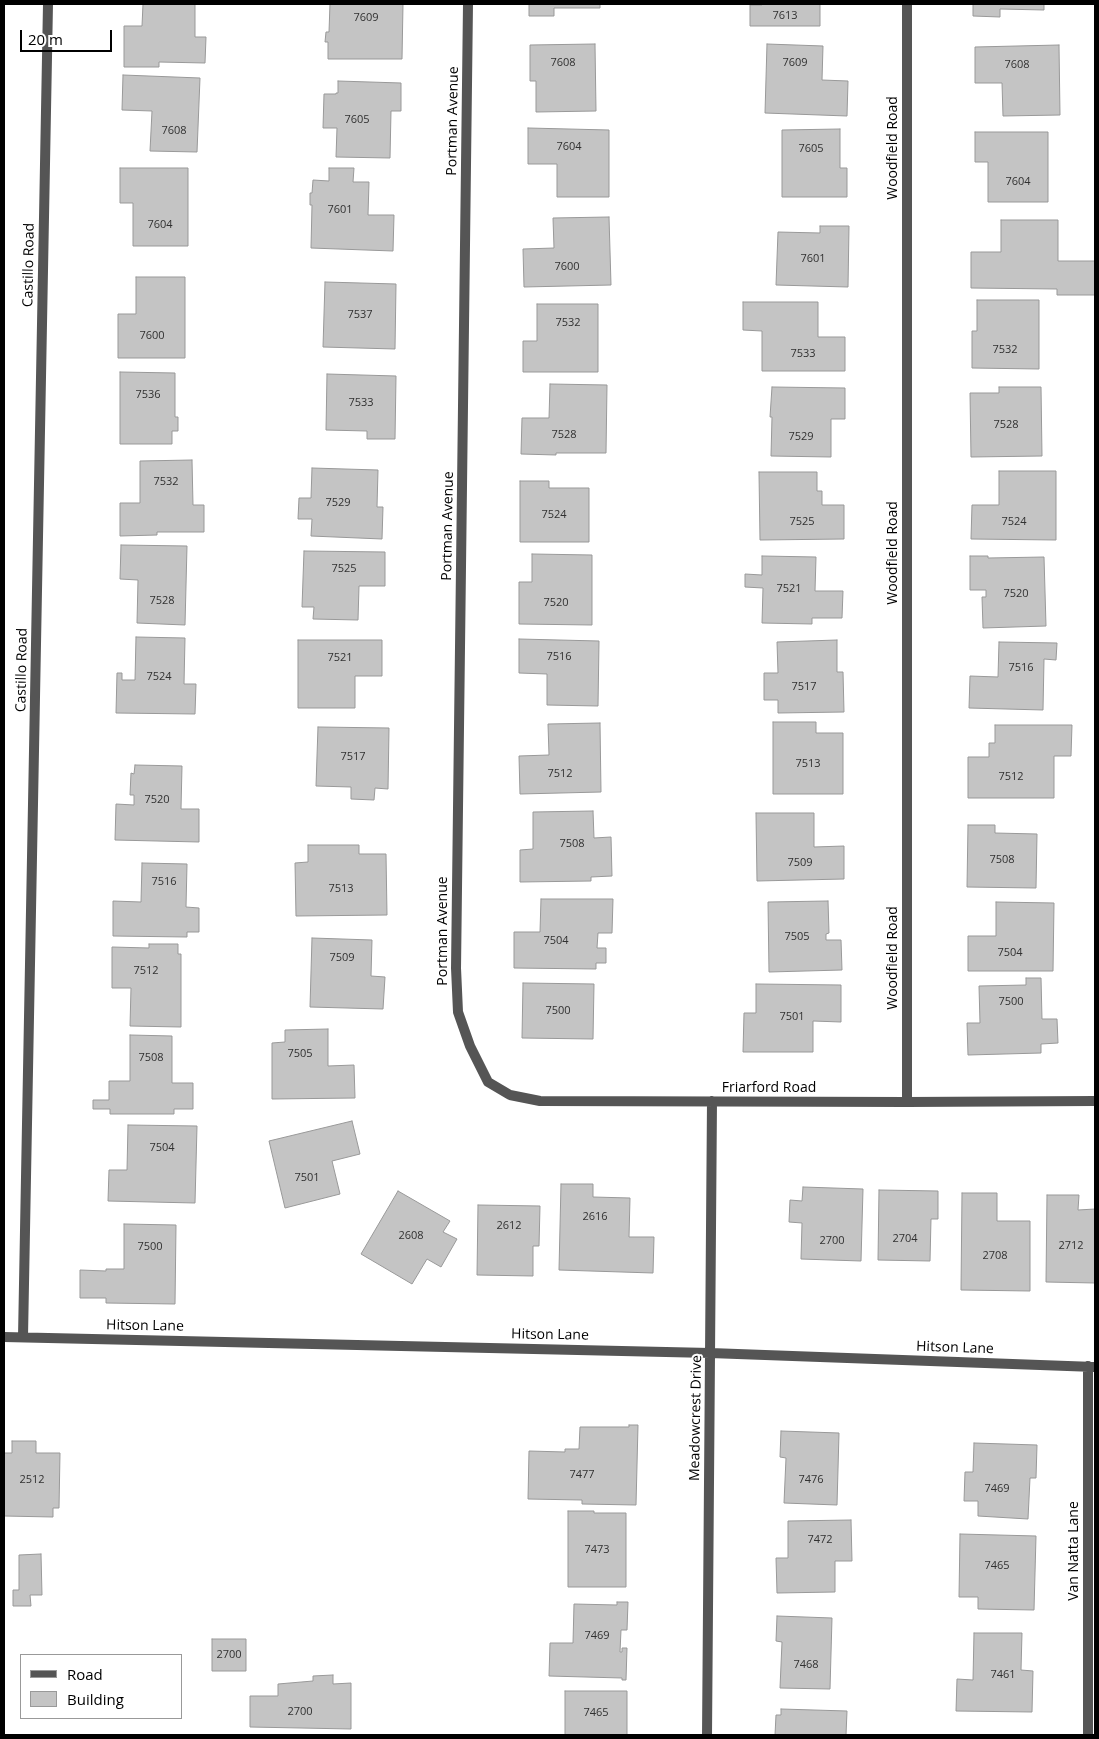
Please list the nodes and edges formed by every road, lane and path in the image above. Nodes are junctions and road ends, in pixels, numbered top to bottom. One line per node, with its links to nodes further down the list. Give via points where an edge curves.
1 (48, 4): 9 (street, Castillo Road)
2 (468, 4): 4 (street, Portman Avenue, via 456,968 458,1012)
3 (907, 4): 7 (street, Woodfield Road)
4 (470, 1046): 6 (street, Friarford Road, via 488,1082 510,1094 540,1101)
5 (1095, 1101): 7 (street, Friarford Road)
6 (712, 1102): 7 (street, Friarford Road); 10 (street, Meadowcrest Drive)
7 (907, 1102)
8 (4, 1337): 9 (street, Hitson Lane)
9 (23, 1337): 10 (street, Hitson Lane)
10 (710, 1353): 11 (street, Hitson Lane); 12 (street, Meadowcrest Drive)
11 (1092, 1366): 13 (street, Van Natta Lane)
12 (707, 1735)
13 (1088, 1735)

